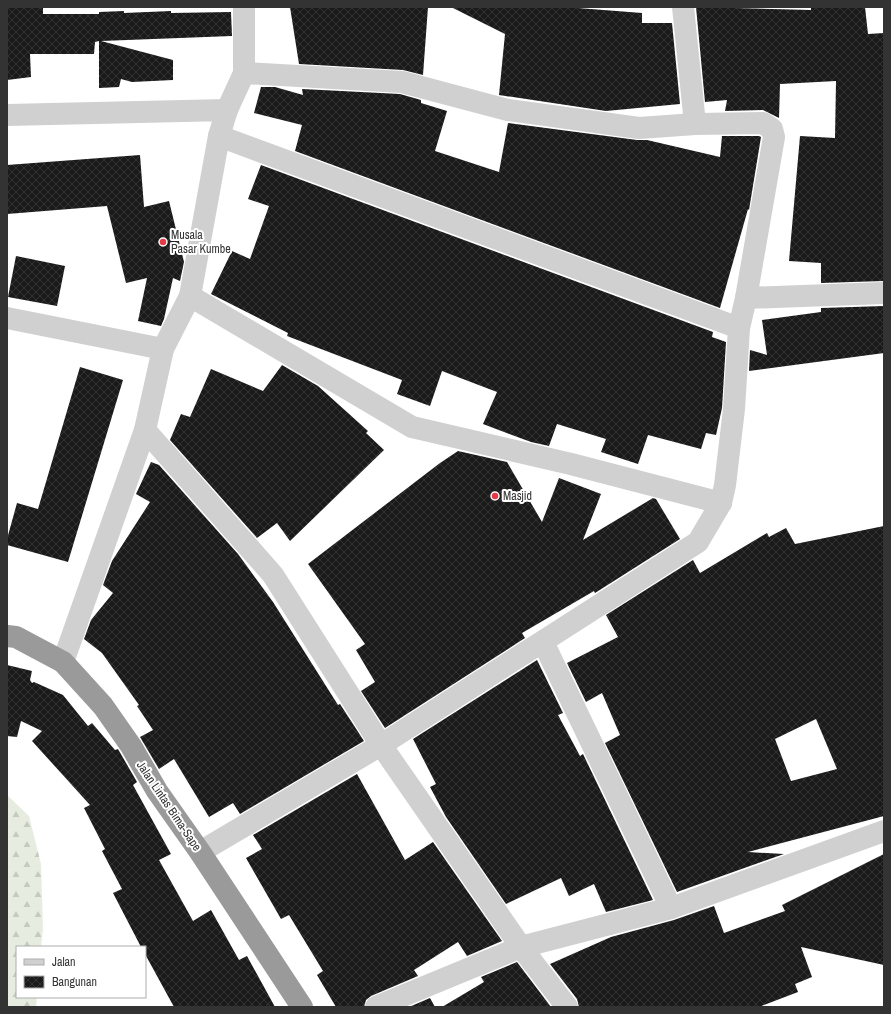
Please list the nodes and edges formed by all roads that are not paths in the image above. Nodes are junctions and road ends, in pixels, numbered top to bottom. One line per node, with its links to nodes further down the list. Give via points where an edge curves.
1 (244, 7): 3 (street)
2 (682, 7): 6 (street)
3 (244, 73): 4 (street); 6 (street, via 402,82 508,110 639,128)
4 (227, 110): 5 (street); 7 (street)
5 (7, 115)
6 (695, 124): 10 (street, via 763,123 772,128 774,137)
7 (219, 136): 9 (street); 12 (street)
8 (884, 293): 10 (street)
9 (190, 296): 13 (street); 15 (street, via 412,427)
10 (746, 298): 12 (street)
11 (7, 318): 13 (street)
12 (739, 328): 15 (street, via 734,409)
13 (163, 349): 14 (street)
14 (145, 430): 18 (street); 19 (street, via 273,575)
15 (721, 502): 17 (street, via 698,542)
16 (7, 636): 18 (highway, Jalan Lintas Bima-Sape, via 16,637)
17 (543, 642): 19 (street); 22 (street)
18 (63, 662): 21 (highway, Jalan Lintas Bima-Sape, via 103,706 131,746 157,791)
19 (381, 745): 21 (street); 23 (street)
20 (884, 831): 22 (street)
21 (200, 852): 24 (highway, Jalan Lintas Bima-Sape)
22 (671, 908): 23 (street)
23 (521, 947): 25 (street); 26 (street)
24 (302, 1007)
25 (376, 1007)
26 (568, 1007)

